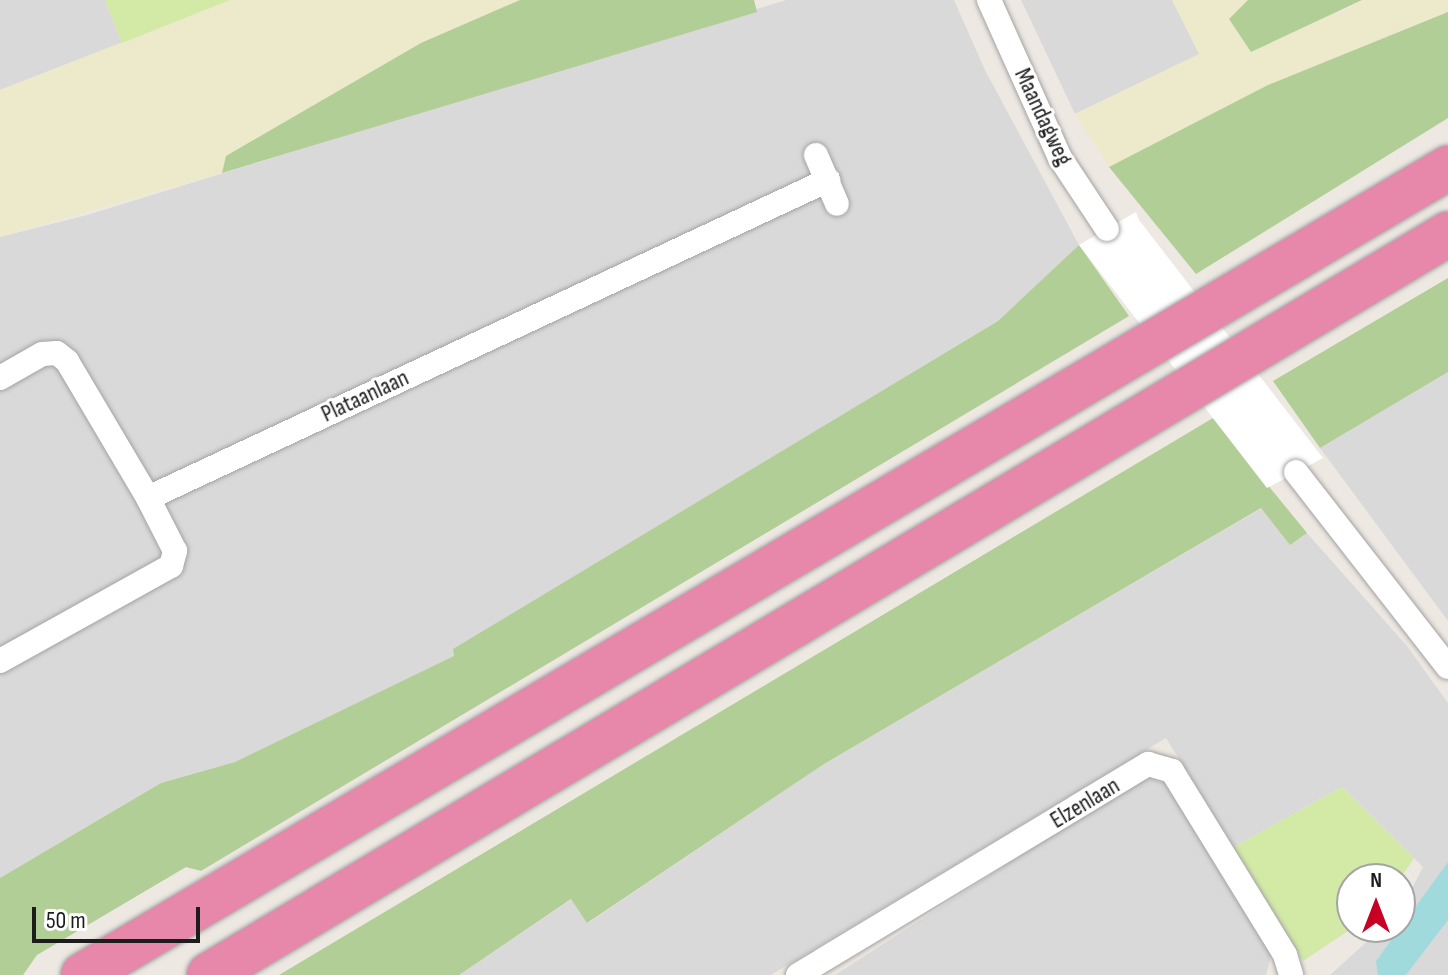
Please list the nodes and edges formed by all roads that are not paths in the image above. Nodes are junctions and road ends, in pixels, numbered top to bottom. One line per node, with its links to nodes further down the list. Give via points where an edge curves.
1 (989, 0): 6 (street, Maandagweg, via 1060,158)
2 (816, 155): 4 (street)
3 (1448, 168): 14 (highway)
4 (828, 180): 5 (street); 10 (street, Plataanlaan)
5 (837, 204)
6 (1107, 229)
7 (1448, 234): 15 (highway)
8 (0, 378): 10 (street, via 42,354 57,353 67,361)
9 (1296, 472): 12 (street)
10 (148, 498): 11 (street, via 175,551 171,566)
11 (0, 661)
12 (1448, 667)
13 (1292, 973): 16 (street, Elzenlaan, via 1172,771 1148,764)
14 (83, 975)
15 (209, 975)
16 (798, 975)

